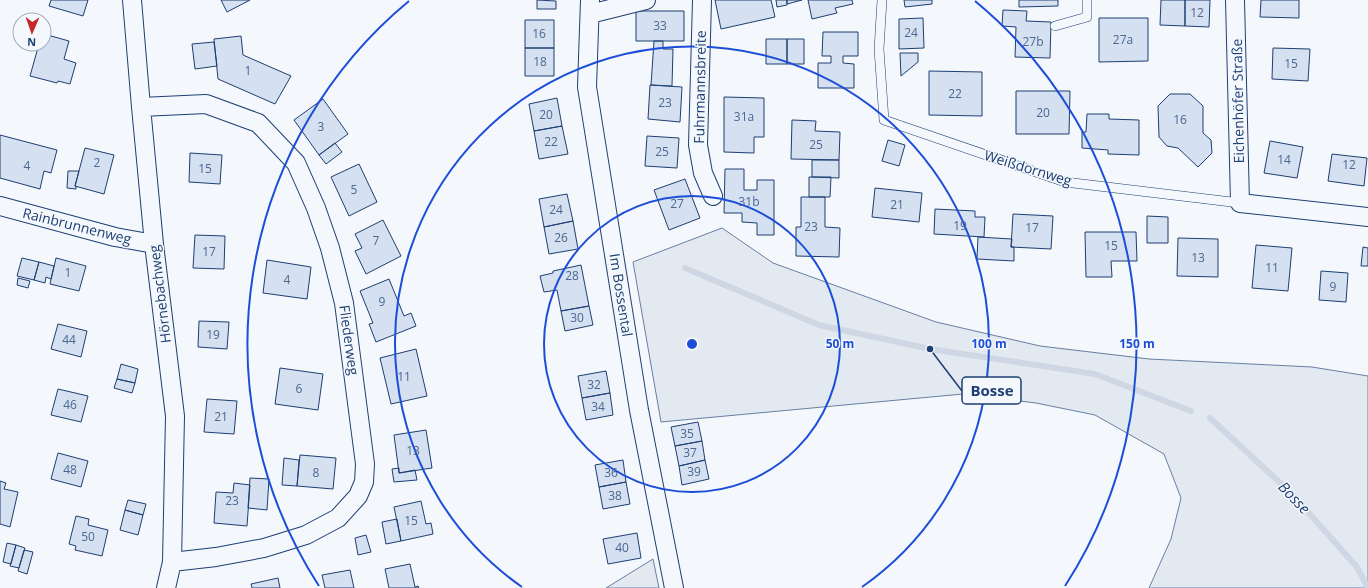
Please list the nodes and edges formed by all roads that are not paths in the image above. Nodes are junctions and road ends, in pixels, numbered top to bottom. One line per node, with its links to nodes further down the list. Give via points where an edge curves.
1 (132, 0): 9 (street, Hörnebachweg)
2 (646, 0): 7 (street)
3 (702, 0): 10 (street, Fuhrmannsbreite, via 698,145 703,173)
4 (882, 0): 11 (lane, Weißdornweg, via 879,49 884,120 1065,182)
5 (1087, 0): 8 (lane, via 1087,17)
6 (1235, 0): 11 (street, Eichenhöfer Straße)
7 (590, 7): 17 (street, Im Bossental, via 587,87 639,410)
8 (1055, 26)
9 (141, 107): 14 (street, Hörnebachweg); 15 (street, Fliederweg, via 206,104 258,123 296,163 330,248 344,303 365,464 364,482 358,496 338,518 306,535 264,548)
10 (713, 196)
11 (1240, 202): 13 (street, Weißdornweg)
12 (0, 206): 14 (street, Rainbrunnenweg, via 116,237)
13 (1368, 217)
14 (154, 244): 15 (street, Hörnebachweg, via 175,416)
15 (172, 562): 16 (street, Hörnebachweg)
16 (166, 588)
17 (674, 588)

